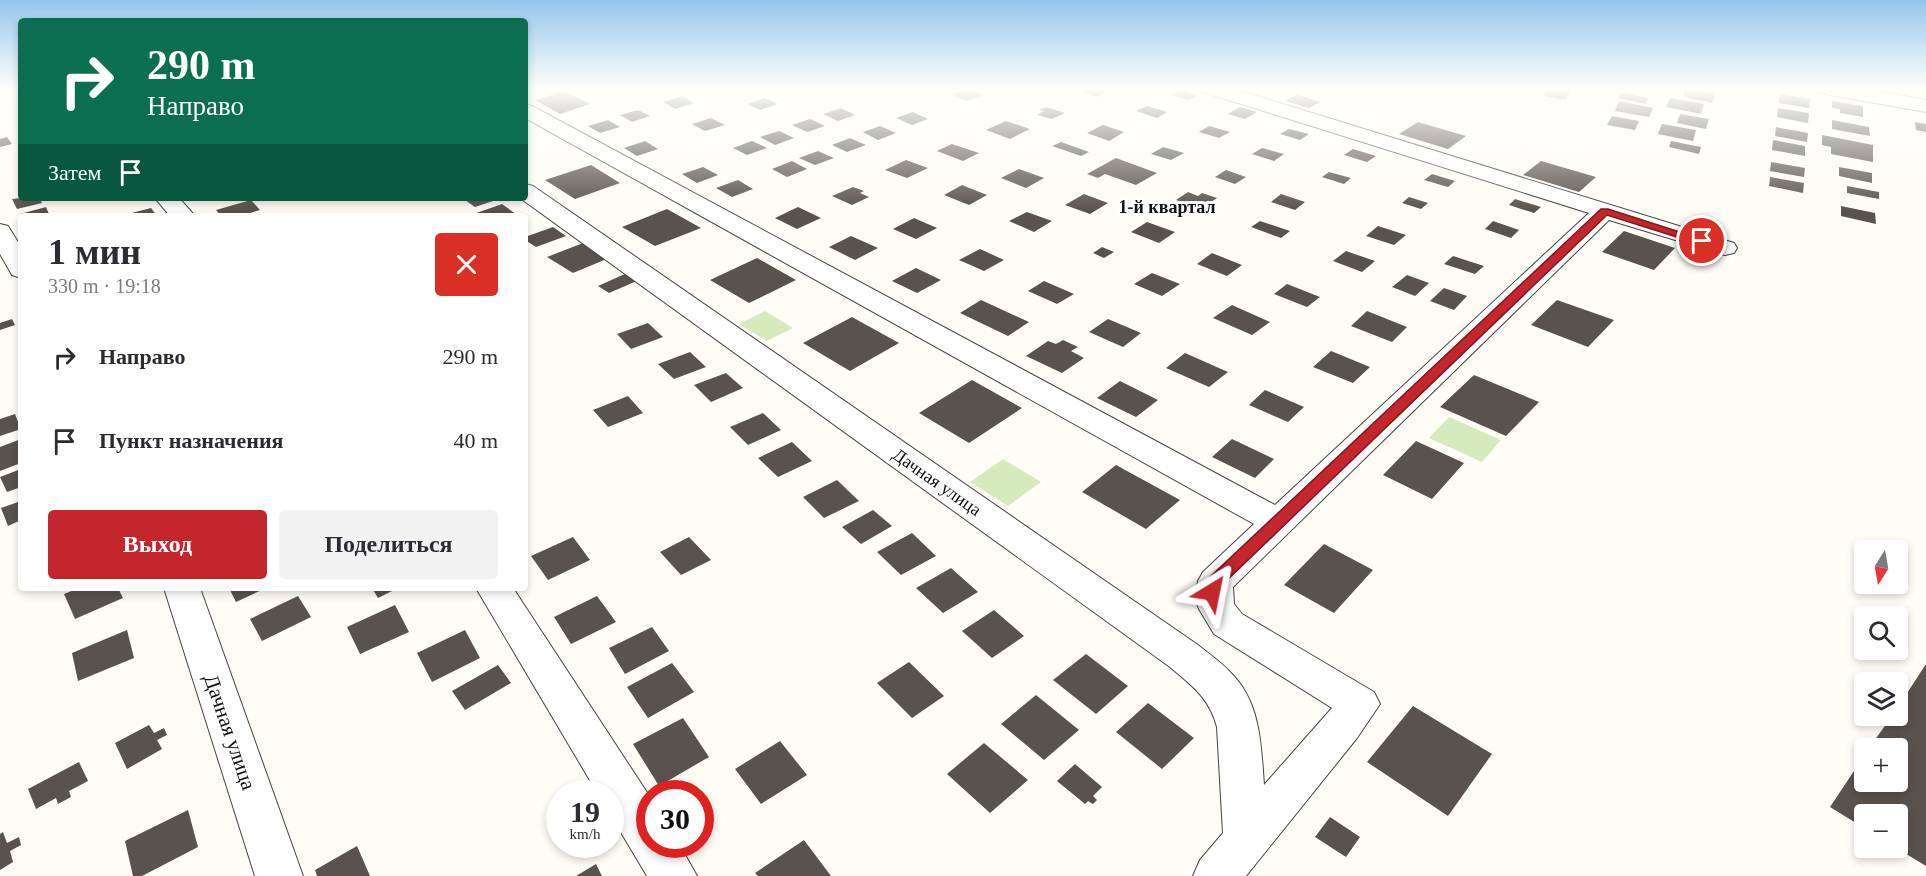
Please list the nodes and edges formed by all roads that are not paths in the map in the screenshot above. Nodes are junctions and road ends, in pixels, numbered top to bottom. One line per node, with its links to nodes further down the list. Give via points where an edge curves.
1 (560, 129): 10 (street)
2 (1341, 129): 5 (street)
3 (528, 193): 14 (street, Дачная улица, via 1184,656 1217,684 1232,707 1238,727)
4 (169, 201): 6 (street)
5 (1605, 211): 8 (street); 10 (street)
6 (180, 213)
7 (0, 231): 9 (street)
8 (1725, 248)
9 (18, 264)
10 (1278, 522): 14 (street, via 1216,581 1214,603 1228,624 1359,704)
11 (183, 591): 16 (street, Дачная улица)
12 (496, 591): 13 (street)
13 (636, 816)
14 (1246, 837): 18 (street)
15 (662, 858): 17 (street)
16 (279, 876)
17 (673, 876)
18 (1217, 876)

